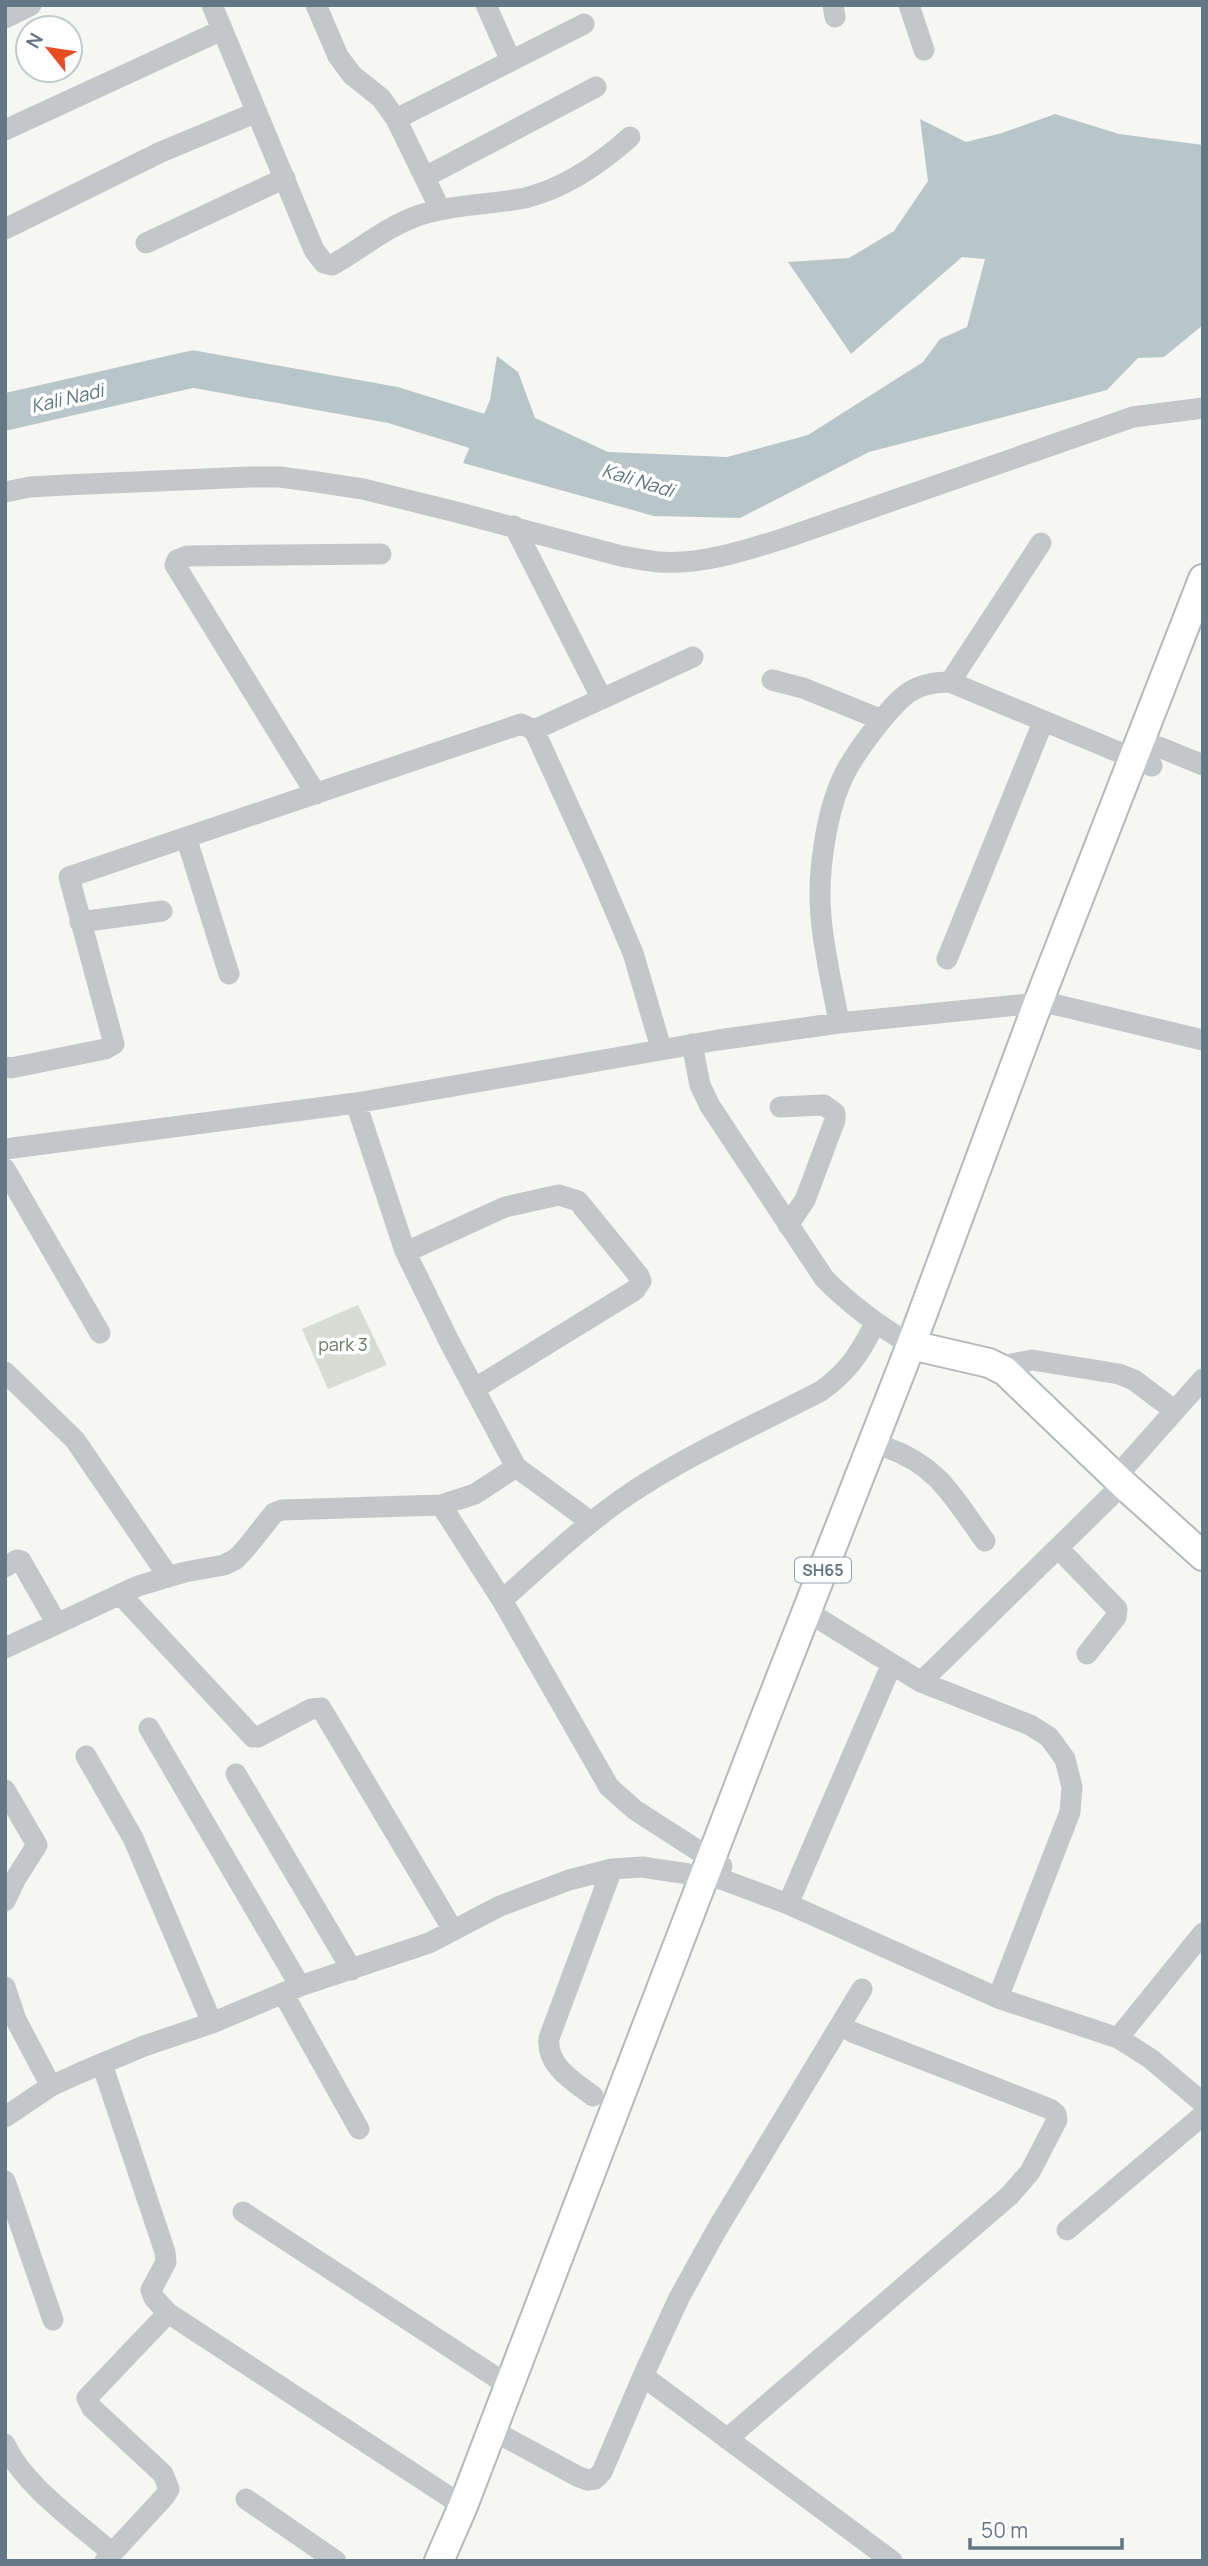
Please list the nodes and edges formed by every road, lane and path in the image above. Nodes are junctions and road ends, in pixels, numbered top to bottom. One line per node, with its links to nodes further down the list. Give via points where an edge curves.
1 (31, 5): 6 (street)
2 (212, 5): 8 (street)
3 (316, 5): 13 (street, via 338,56)
4 (486, 5): 10 (street)
5 (909, 5): 9 (street)
6 (5, 18)
7 (584, 24): 10 (street)
8 (222, 30): 12 (street); 14 (street)
9 (924, 50)
10 (511, 61): 13 (street)
11 (596, 87): 16 (street)
12 (257, 112): 17 (street); 19 (street, via 161,152)
13 (396, 119): 16 (street)
14 (5, 130)
15 (631, 137): 18 (street, via 588,171 527,197)
16 (425, 177): 18 (street)
17 (285, 178): 18 (street, via 324,264 332,265 401,222); 20 (street)
18 (440, 209)
19 (5, 229)
20 (146, 243)
21 (1203, 408): 23 (street, via 1133,417 788,537 699,560 660,562 621,556)
22 (5, 492): 23 (street, via 65,485 280,477 363,489)
23 (514, 526): 31 (street)
24 (1041, 543): 30 (street)
25 (382, 554): 37 (street, via 187,556 175,565)
26 (1203, 579): 35 (main road, SH65)
27 (1203, 628): 35 (main road, SH65)
28 (693, 657): 31 (street)
29 (772, 680): 32 (street)
30 (950, 682): 32 (street, via 930,682 913,689); 33 (street)
31 (601, 699): 34 (street)
32 (882, 720): 44 (street, via 846,772 831,811 822,866 820,916)
33 (1043, 722): 35 (street); 41 (street)
34 (534, 730): 37 (street, via 514,724); 47 (street, via 633,953)
35 (1149, 757): 36 (street); 43 (main road, SH65)
36 (1203, 765)
37 (316, 794): 38 (street)
38 (186, 837): 40 (street, via 69,877); 42 (street)
39 (162, 911): 40 (street)
40 (80, 922): 48 (street, via 114,1044)
41 (947, 959)
42 (229, 974)
43 (1047, 1004): 44 (street); 45 (street); 57 (main road, SH65)
44 (839, 1023): 46 (street)
45 (1203, 1040)
46 (692, 1044): 47 (street); 53 (street, via 699,1085 710,1106)
47 (661, 1048): 49 (street)
48 (5, 1067)
49 (356, 1103): 51 (street); 54 (street)
50 (780, 1107): 53 (street, via 824,1105 835,1113 806,1199)
51 (5, 1149)
52 (5, 1169): 56 (street)
53 (788, 1225): 55 (street, via 824,1278)
54 (406, 1252): 61 (street); 61 (street, via 505,1207 559,1195 578,1201 639,1276 641,1282 635,1290)
55 (875, 1324): 57 (street); 67 (street, via 854,1362 821,1391 673,1467)
56 (100, 1333)
57 (918, 1347): 58 (main road); 63 (main road, SH65); 86 (main road, SH65)
58 (1005, 1371): 62 (street, via 1012,1364 1032,1360 1119,1374); 65 (main road)
59 (5, 1372): 72 (street, via 75,1440)
60 (1203, 1378): 62 (street)
61 (474, 1389): 64 (street)
62 (1175, 1410): 65 (street)
63 (888, 1448): 68 (street, via 909,1456 937,1477); 75 (main road, SH65)
64 (516, 1467): 66 (street, via 475,1494); 67 (street)
65 (1120, 1481): 69 (street); 70 (main road)
66 (441, 1505): 72 (street, via 282,1510 266,1521 236,1559); 74 (street)
67 (591, 1522): 74 (street)
68 (985, 1541)
69 (1058, 1548): 78 (street, via 1117,1609 1116,1617); 80 (street)
70 (1203, 1556)
71 (5, 1567): 76 (street, via 21,1561)
72 (168, 1576): 73 (street)
73 (120, 1594): 76 (street); 89 (street, via 253,1737 316,1707 325,1713)
74 (502, 1600): 86 (street, via 609,1787)
75 (821, 1620): 79 (street); 86 (main road, SH65)
76 (57, 1624): 77 (street)
77 (5, 1648)
78 (1087, 1654)
79 (891, 1666): 80 (street); 88 (street)
80 (921, 1682): 96 (street, via 1030,1725 1049,1737 1065,1759 1072,1787 1070,1812)
81 (149, 1728): 95 (street)
82 (86, 1756): 97 (street, via 133,1838)
83 (236, 1774): 92 (street)
84 (5, 1790): 87 (street, via 37,1845)
85 (612, 1869): 86 (street); 89 (street, via 500,1906); 102 (street, via 549,2038 552,2061)
86 (716, 1871): 88 (street); 113 (main road, SH65); 114 (main road, SH65)
87 (5, 1901)
88 (788, 1904): 96 (street)
89 (453, 1930): 92 (street)
90 (1203, 1933): 91 (street)
91 (1196, 1955): 99 (street)
92 (352, 1970): 95 (street)
93 (5, 1987): 101 (street, via 16,2020)
94 (862, 1989): 112 (street, via 710,2242)
95 (291, 1990): 97 (street); 106 (street)
96 (998, 1997): 99 (street)
97 (212, 2023): 100 (street)
98 (852, 2032): 115 (street, via 1050,2109 1057,2120 1035,2162 1009,2196)
99 (1118, 2038): 103 (street)
100 (102, 2064): 101 (street); 110 (street, via 164,2252 166,2262 151,2290)
101 (51, 2086): 105 (street)
102 (593, 2096)
103 (1203, 2103)
104 (1203, 2115): 109 (street)
105 (5, 2117)
106 (359, 2129)
107 (5, 2181): 111 (street)
108 (243, 2212): 113 (street)
109 (1067, 2230)
110 (168, 2313): 118 (street); 119 (street, via 87,2398 92,2408 163,2473 169,2488)
111 (53, 2320)
112 (643, 2376): 114 (street, via 595,2479 577,2476); 115 (street)
113 (509, 2386): 114 (main road, SH65)
114 (499, 2434): 118 (main road, SH65); 122 (main road, SH65)
115 (727, 2439): 123 (street)
116 (5, 2444): 119 (street, via 26,2478)
117 (246, 2499): 120 (street)
118 (463, 2507): 121 (main road, SH65)
119 (108, 2557)
120 (337, 2561)
121 (439, 2561)
122 (456, 2561)
123 (892, 2561)

